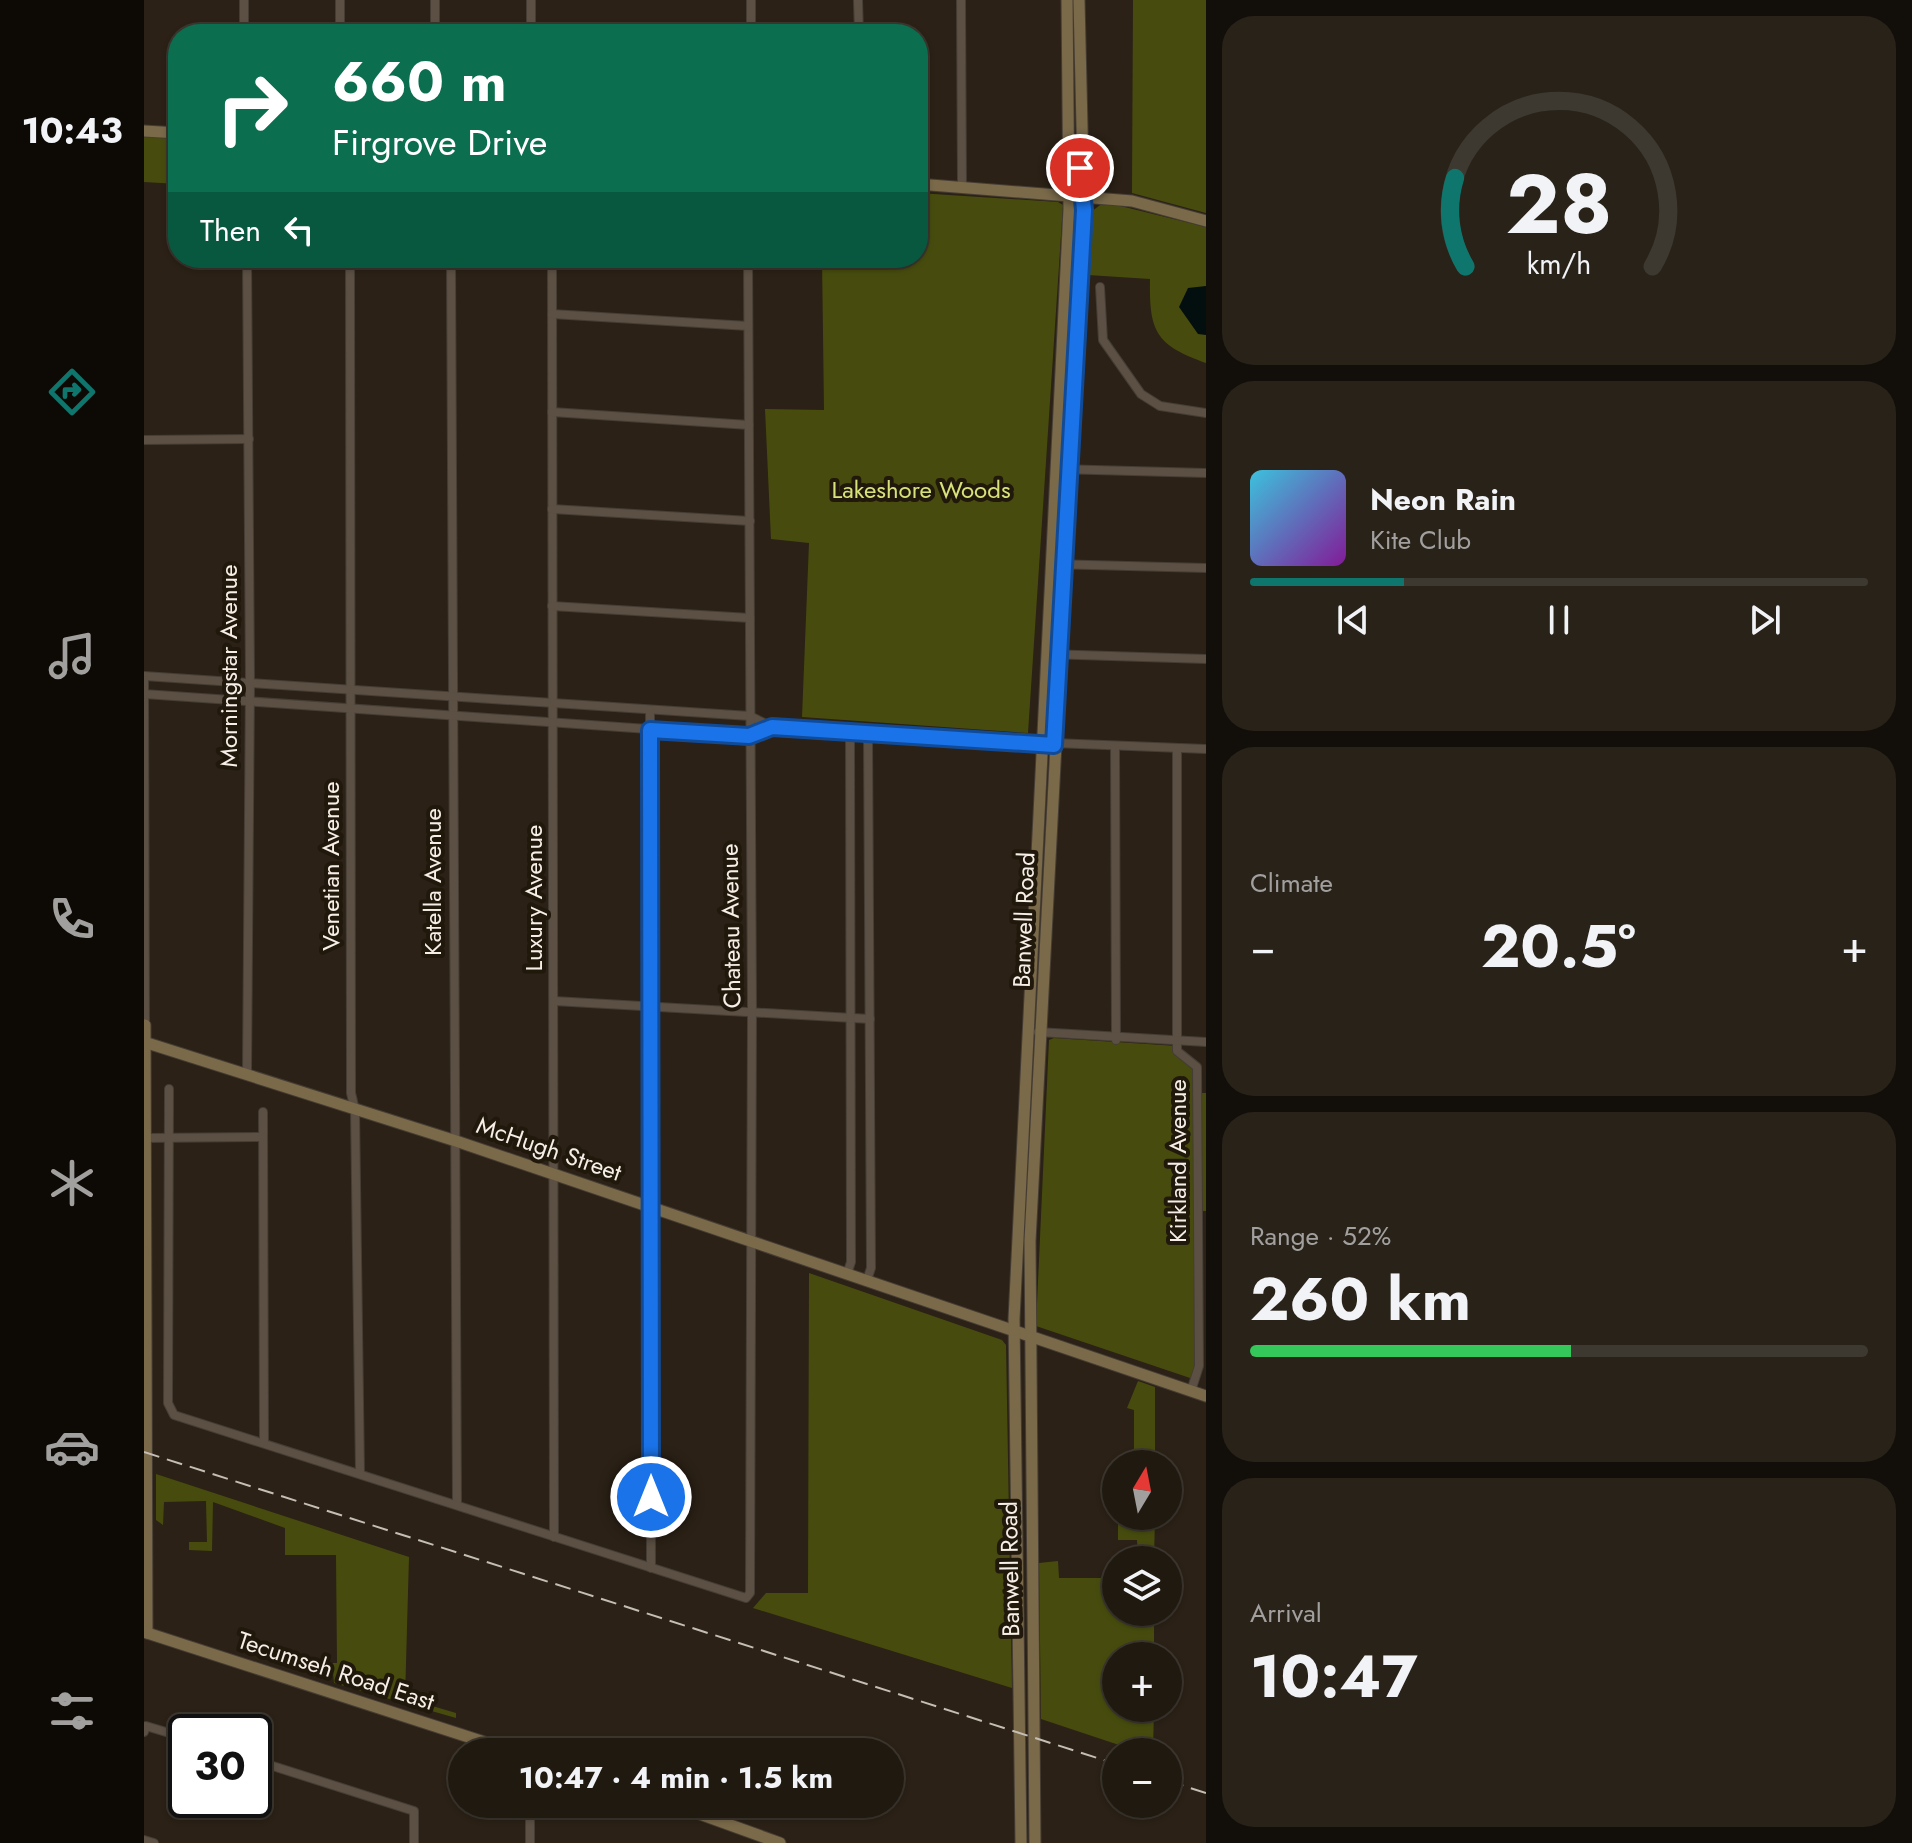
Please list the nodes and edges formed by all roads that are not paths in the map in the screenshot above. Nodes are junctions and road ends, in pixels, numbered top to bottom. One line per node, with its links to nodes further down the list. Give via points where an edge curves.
1 (244, 0): 10 (street)
2 (340, 0): 11 (street)
3 (435, 0): 12 (street)
4 (531, 0): 13 (street)
5 (751, 0): 14 (street)
6 (858, 0): 15 (street)
7 (961, 0): 20 (street)
8 (1067, 0): 16 (main road, Banwell Road)
9 (1079, 0): 16 (main road, Banwell Road)
10 (244, 24)
11 (340, 24)
12 (435, 24)
13 (531, 24)
14 (751, 24)
15 (859, 24)
16 (1073, 58): 21 (main road, Banwell Road); 22 (main road, Banwell Road)
17 (144, 131): 18 (main road)
18 (168, 132)
19 (928, 185): 20 (main road)
20 (962, 187): 21 (main road)
21 (1069, 194): 22 (main road); 37 (main road, Banwell Road)
22 (1083, 195): 23 (main road, via 1132,201); 37 (main road, Banwell Road)
23 (1206, 221)
24 (247, 268): 35 (street, Morningstar Avenue)
25 (350, 268): 51 (street, Venetian Avenue)
26 (451, 268): 53 (street, Katella Avenue)
27 (552, 268): 30 (street, Luxury Avenue)
28 (748, 268): 31 (street, Chateau Avenue)
29 (1100, 287): 33 (street, via 1103,340 1141,394 1160,406)
30 (552, 314): 31 (street); 32 (street, Luxury Avenue)
31 (748, 326): 34 (street, Chateau Avenue)
32 (552, 412): 34 (street); 39 (street, Luxury Avenue)
33 (1206, 413)
34 (749, 425): 40 (street, Chateau Avenue)
35 (249, 439): 36 (street); 50 (street, Morningstar Avenue)
36 (144, 440)
37 (1064, 470): 38 (street); 41 (main road, Banwell Road); 42 (main road, Banwell Road)
38 (1206, 473)
39 (552, 509): 40 (street); 44 (street, Luxury Avenue)
40 (750, 521): 45 (street, Chateau Avenue)
41 (1051, 564): 42 (street); 46 (main road, Banwell Road)
42 (1065, 564): 43 (street); 47 (main road, Banwell Road)
43 (1206, 568)
44 (552, 606): 45 (street); 55 (street, Luxury Avenue)
45 (750, 618): 59 (street, Chateau Avenue)
46 (1047, 654): 47 (street); 66 (main road, Banwell Road)
47 (1060, 655): 48 (street); 66 (main road, Banwell Road)
48 (1206, 659)
49 (144, 678): 50 (street); 52 (street)
50 (250, 682): 51 (street); 54 (street, Morningstar Avenue)
51 (352, 689): 53 (street); 56 (street, Venetian Avenue)
52 (144, 694): 54 (street); 77 (street)
53 (453, 696): 55 (street); 58 (street, Katella Avenue)
54 (250, 702): 56 (street); 83 (street, Morningstar Avenue)
55 (553, 704): 57 (street); 60 (street, Luxury Avenue)
56 (352, 709): 58 (street); 85 (street, Venetian Avenue)
57 (650, 710): 59 (street); 62 (street)
58 (454, 716): 60 (street); 90 (street, Katella Avenue)
59 (750, 716): 61 (street); 65 (street, Chateau Avenue)
60 (553, 722): 62 (street); 72 (street, Luxury Avenue)
61 (772, 727): 63 (street); 65 (street)
62 (650, 730): 65 (street); 73 (street)
63 (850, 733): 64 (street); 70 (street)
64 (868, 735): 66 (street); 71 (street)
65 (749, 736): 74 (street, Chateau Avenue)
66 (1048, 745): 67 (street); 78 (main road, Banwell Road)
67 (1115, 748): 68 (street); 79 (street)
68 (1177, 748): 69 (street); 81 (street)
69 (1206, 749)
70 (849, 877): 71 (street); 75 (street)
71 (868, 878): 76 (street)
72 (554, 1001): 73 (street); 93 (street, Luxury Avenue)
73 (650, 1007): 74 (street); 94 (street)
74 (752, 1012): 75 (street); 95 (street, Chateau Avenue)
75 (850, 1018): 76 (street); 91 (street)
76 (870, 1019): 92 (street)
77 (145, 1025): 80 (main road)
78 (1035, 1032): 79 (street); 98 (main road, Banwell Road); 99 (main road, Banwell Road)
79 (1116, 1040): 81 (street)
80 (144, 1042): 83 (main road, McHugh Street); 89 (main road)
81 (1177, 1042): 82 (street); 100 (street, Kirkland Avenue, via 1177,1051 1197,1067 1199,1366)
82 (1206, 1042)
83 (247, 1074): 85 (main road, McHugh Street)
84 (169, 1089): 87 (street)
85 (355, 1110): 90 (main road, McHugh Street); 103 (street, Venetian Avenue)
86 (263, 1112): 88 (street)
87 (169, 1137): 88 (street); 89 (street); 102 (street, via 168,1403 174,1415)
88 (263, 1137): 102 (street)
89 (146, 1138): 107 (main road)
90 (456, 1141): 93 (main road, McHugh Street); 104 (street, Katella Avenue)
91 (851, 1146): 92 (street); 96 (street)
92 (869, 1146): 97 (street)
93 (554, 1174): 94 (main road, McHugh Street); 105 (street, Luxury Avenue)
94 (651, 1207): 95 (main road, McHugh Street); 106 (street)
95 (752, 1241): 96 (main road, McHugh Street); 106 (street, Chateau Avenue, via 750,1593 746,1598)
96 (847, 1274): 97 (main road, McHugh Street)
97 (867, 1280): 98 (main road, McHugh Street)
98 (1014, 1330): 99 (main road, McHugh Street); 119 (main road, Banwell Road)
99 (1028, 1335): 100 (main road, McHugh Street); 120 (main road, Banwell Road)
100 (1191, 1391): 101 (main road, McHugh Street)
101 (1206, 1396)
102 (264, 1442): 103 (street)
103 (360, 1473): 104 (street)
104 (457, 1505): 105 (street)
105 (554, 1537): 106 (street)
106 (651, 1568)
107 (146, 1633): 110 (main road, Tecumseh Road East)
108 (144, 1732): 109 (street, via 146,1726)
109 (168, 1733)
110 (472, 1738)
111 (272, 1766): 116 (street, via 414,1811)
112 (530, 1818): 117 (street)
113 (711, 1818): 118 (main road)
114 (144, 1840): 115 (street)
115 (154, 1843)
116 (414, 1843)
117 (530, 1843)
118 (780, 1843)
119 (1021, 1843)
120 (1035, 1843)

